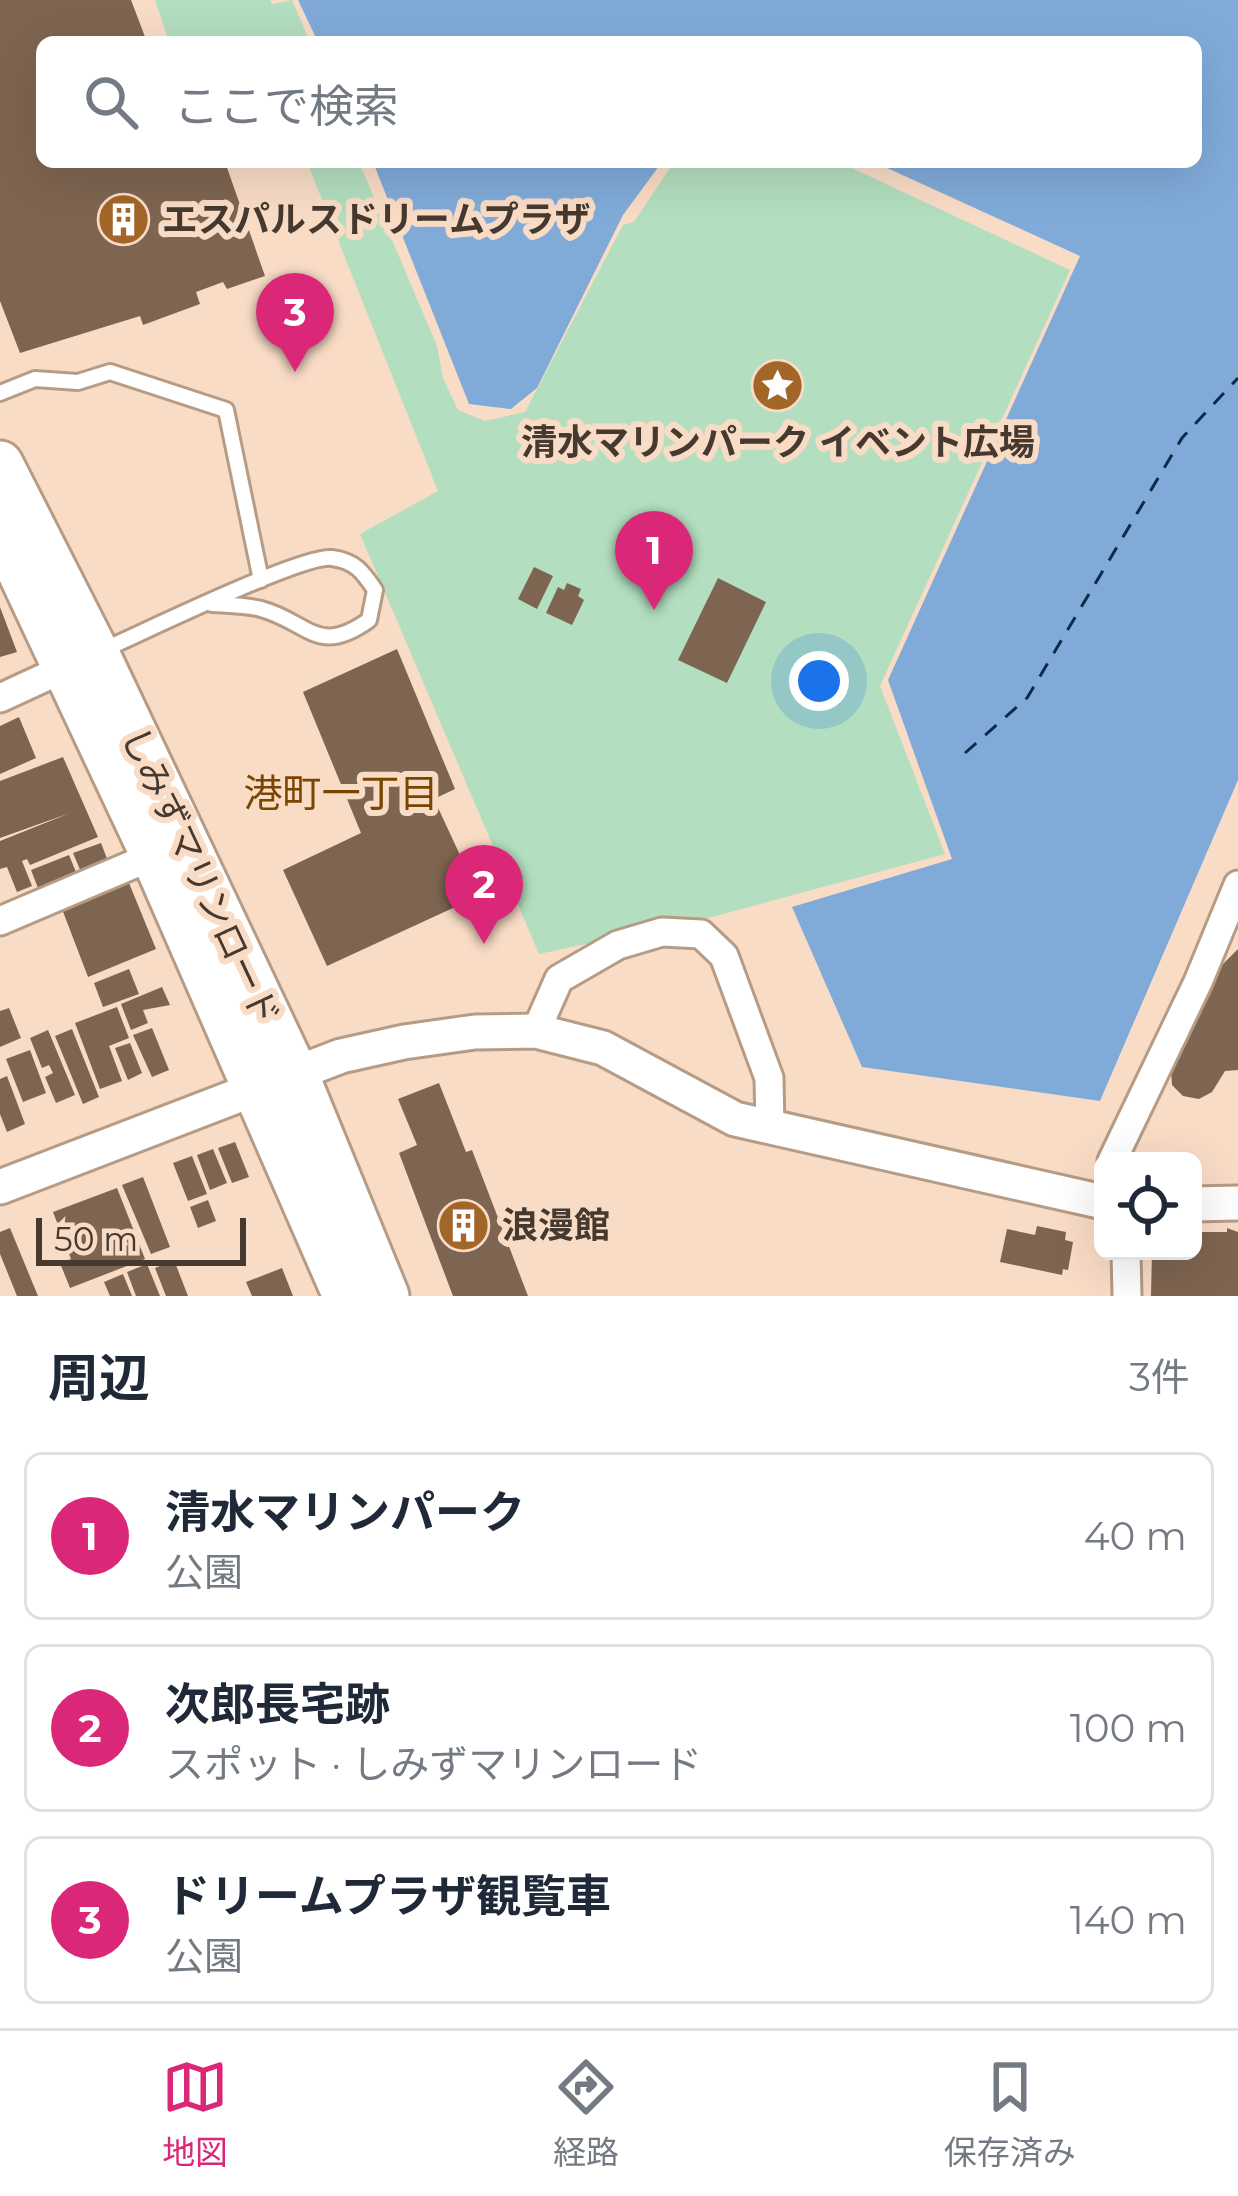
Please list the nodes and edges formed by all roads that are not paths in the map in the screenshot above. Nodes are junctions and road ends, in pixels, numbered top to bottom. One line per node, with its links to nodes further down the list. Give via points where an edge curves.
1 (0, 393): 4 (lane, via 34,379 78,382 110,372 226,410)
2 (0, 464): 6 (highway, しみずマリンロード)
3 (0, 528): 6 (highway, しみずマリンロード)
4 (261, 580): 5 (lane); 5 (lane, via 328,556 358,565 376,590 369,620 346,637 325,637 262,609)
5 (212, 604): 6 (lane)
6 (80, 661): 7 (street); 8 (highway, しみずマリンロード)
7 (0, 698)
8 (170, 849): 10 (street); 12 (highway, しみずマリンロード)
9 (1238, 885): 14 (street)
10 (0, 921)
11 (536, 1031): 12 (street, via 404,1042 340,1056); 13 (street, via 603,1048 735,1119); 13 (street, via 559,979 618,945 662,932 701,934 724,956 769,1078)
12 (275, 1084): 15 (street); 20 (highway, しみずマリンロード); 21 (highway, しみずマリンロード)
13 (770, 1129): 16 (street)
14 (1116, 1152)
15 (0, 1187)
16 (1094, 1193)
17 (1238, 1203): 18 (street)
18 (1202, 1204)
19 (1126, 1260): 22 (street)
20 (346, 1296)
21 (386, 1296)
22 (1127, 1296)

